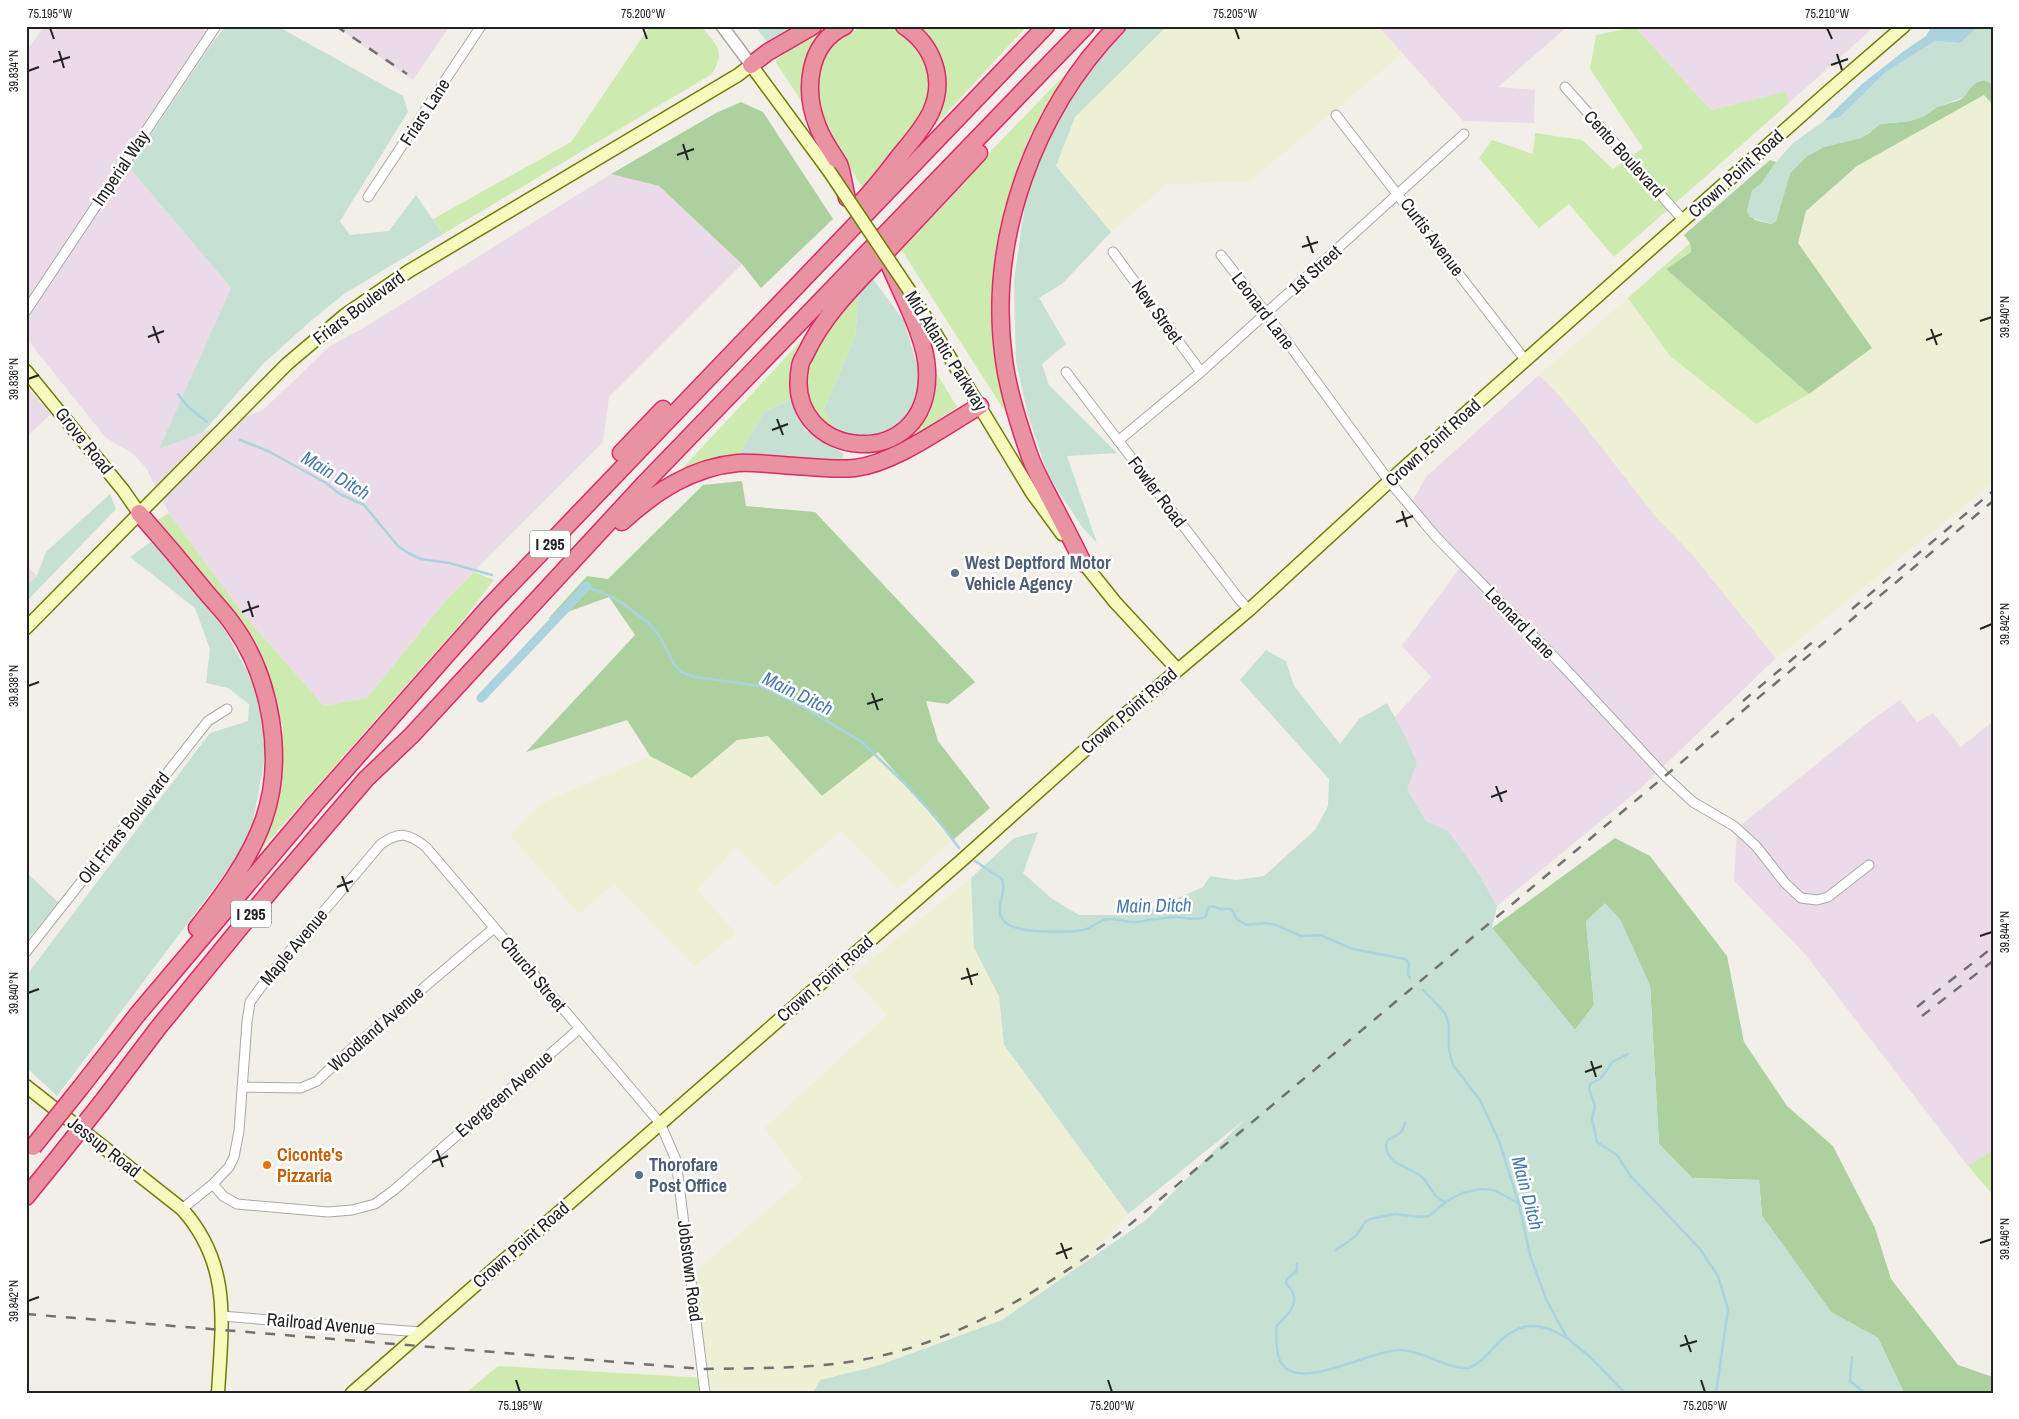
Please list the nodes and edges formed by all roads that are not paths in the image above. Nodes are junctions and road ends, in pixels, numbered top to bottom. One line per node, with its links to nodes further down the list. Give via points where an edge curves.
1 (216, 26): 25 (street, Imperial Way)
2 (481, 26): 18 (street, Friars Lane)
3 (722, 26): 12 (street)
4 (813, 26): 12 (highway)
5 (845, 26): 16 (highway, via 822,44 810,78 810,104)
6 (904, 26): 36 (highway, via 926,48 937,73 938,86 931,112 917,134 871,193 544,536)
7 (1046, 26): 36 (highway, I 295)
8 (1086, 26): 41 (highway, I 295, via 643,486)
9 (1099, 26): 24 (highway, via 840,302 813,338 800,366 799,393 806,412 819,428 836,440 856,445 880,444 901,433 918,414 927,392 927,369 923,344)
10 (1117, 26): 35 (highway, via 1071,82 1043,130 1020,188 1008,235 1002,283 1004,359 1018,421 1029,453)
11 (1904, 26): 20 (main road, Crown Point Road)
12 (751, 65): 16 (main road); 34 (main road, Friars Boulevard, via 421,264 345,315 287,364)
13 (1565, 87): 20 (street, Cento Boulevard)
14 (1336, 115): 17 (street, Curtis Avenue)
15 (1464, 134): 17 (street, 1st Street)
16 (834, 168): 19 (highway)
17 (1399, 194): 26 (street, 1st Street); 27 (street, Curtis Avenue)
18 (368, 197)
19 (847, 198): 23 (main road, bridge)
20 (1684, 221): 27 (main road, Crown Point Road)
21 (1113, 252): 30 (street, New Street)
22 (1221, 255): 26 (street, Leonard Lane)
23 (886, 258): 24 (highway, bridge)
24 (906, 293): 31 (main road, Mid Atlantic Parkway)
25 (26, 311)
26 (1266, 313): 30 (street, 1st Street); 33 (street, Leonard Lane)
27 (1526, 360): 33 (main road, Crown Point Road)
28 (26, 371): 34 (main road, Grove Road)
29 (1066, 372): 32 (street, Fowler Road)
30 (1201, 372): 32 (street, 1st Street)
31 (980, 406): 35 (main road, Mid Atlantic Parkway, via 1032,493); 41 (highway, via 891,458 857,468 740,463 700,471 661,490 613,531 459,697)
32 (1118, 441): 37 (street, Fowler Road)
33 (1389, 481): 37 (main road, Crown Point Road); 43 (street, Leonard Lane, via 1437,538 1665,776 1693,802 1734,826 1801,898 1817,900 1828,897)
34 (139, 513): 38 (main road, Friars Boulevard); 46 (highway, via 235,627 253,658 266,695 274,739 272,781 264,818 253,843 214,906 157,980)
35 (1083, 563): 39 (main road, Mid Atlantic Parkway)
36 (528, 566): 46 (highway, I 295, via 315,804)
37 (1249, 610): 39 (main road, Crown Point Road)
38 (26, 628)
39 (1177, 669): 50 (main road, Crown Point Road)
40 (227, 709): 45 (street, Old Friars Boulevard, via 208,721)
41 (412, 735): 53 (highway, I 295, bridge, via 329,820 158,1028)
42 (400, 834): 44 (street, Church Street, via 414,838 426,847); 49 (street, Maple Avenue, via 381,844 250,1002)
43 (1869, 865)
44 (494, 928): 47 (street, Church Street); 49 (street, Woodland Avenue, via 318,1081 301,1088)
45 (26, 952)
46 (138, 1015): 51 (highway, I 295, bridge)
47 (580, 1028): 50 (street, Church Street); 52 (street, Evergreen Avenue, via 375,1204 328,1212 237,1204 223,1196)
48 (26, 1086): 54 (main road, Jessup Road)
49 (242, 1088): 52 (street, Maple Avenue, via 236,1152 229,1167)
50 (660, 1123): 56 (main road, Crown Point Road); 59 (street, Jobstown Road, via 676,1160)
51 (30, 1152)
52 (213, 1184): 54 (street, Maple Avenue)
53 (26, 1197)
54 (182, 1209): 55 (main road, Jessup Road, via 211,1252 219,1283)
55 (221, 1316): 56 (street, Railroad Avenue); 57 (main road, Jessup Road)
56 (420, 1332): 58 (main road, Crown Point Road)
57 (218, 1393)
58 (352, 1393)
59 (705, 1393)

